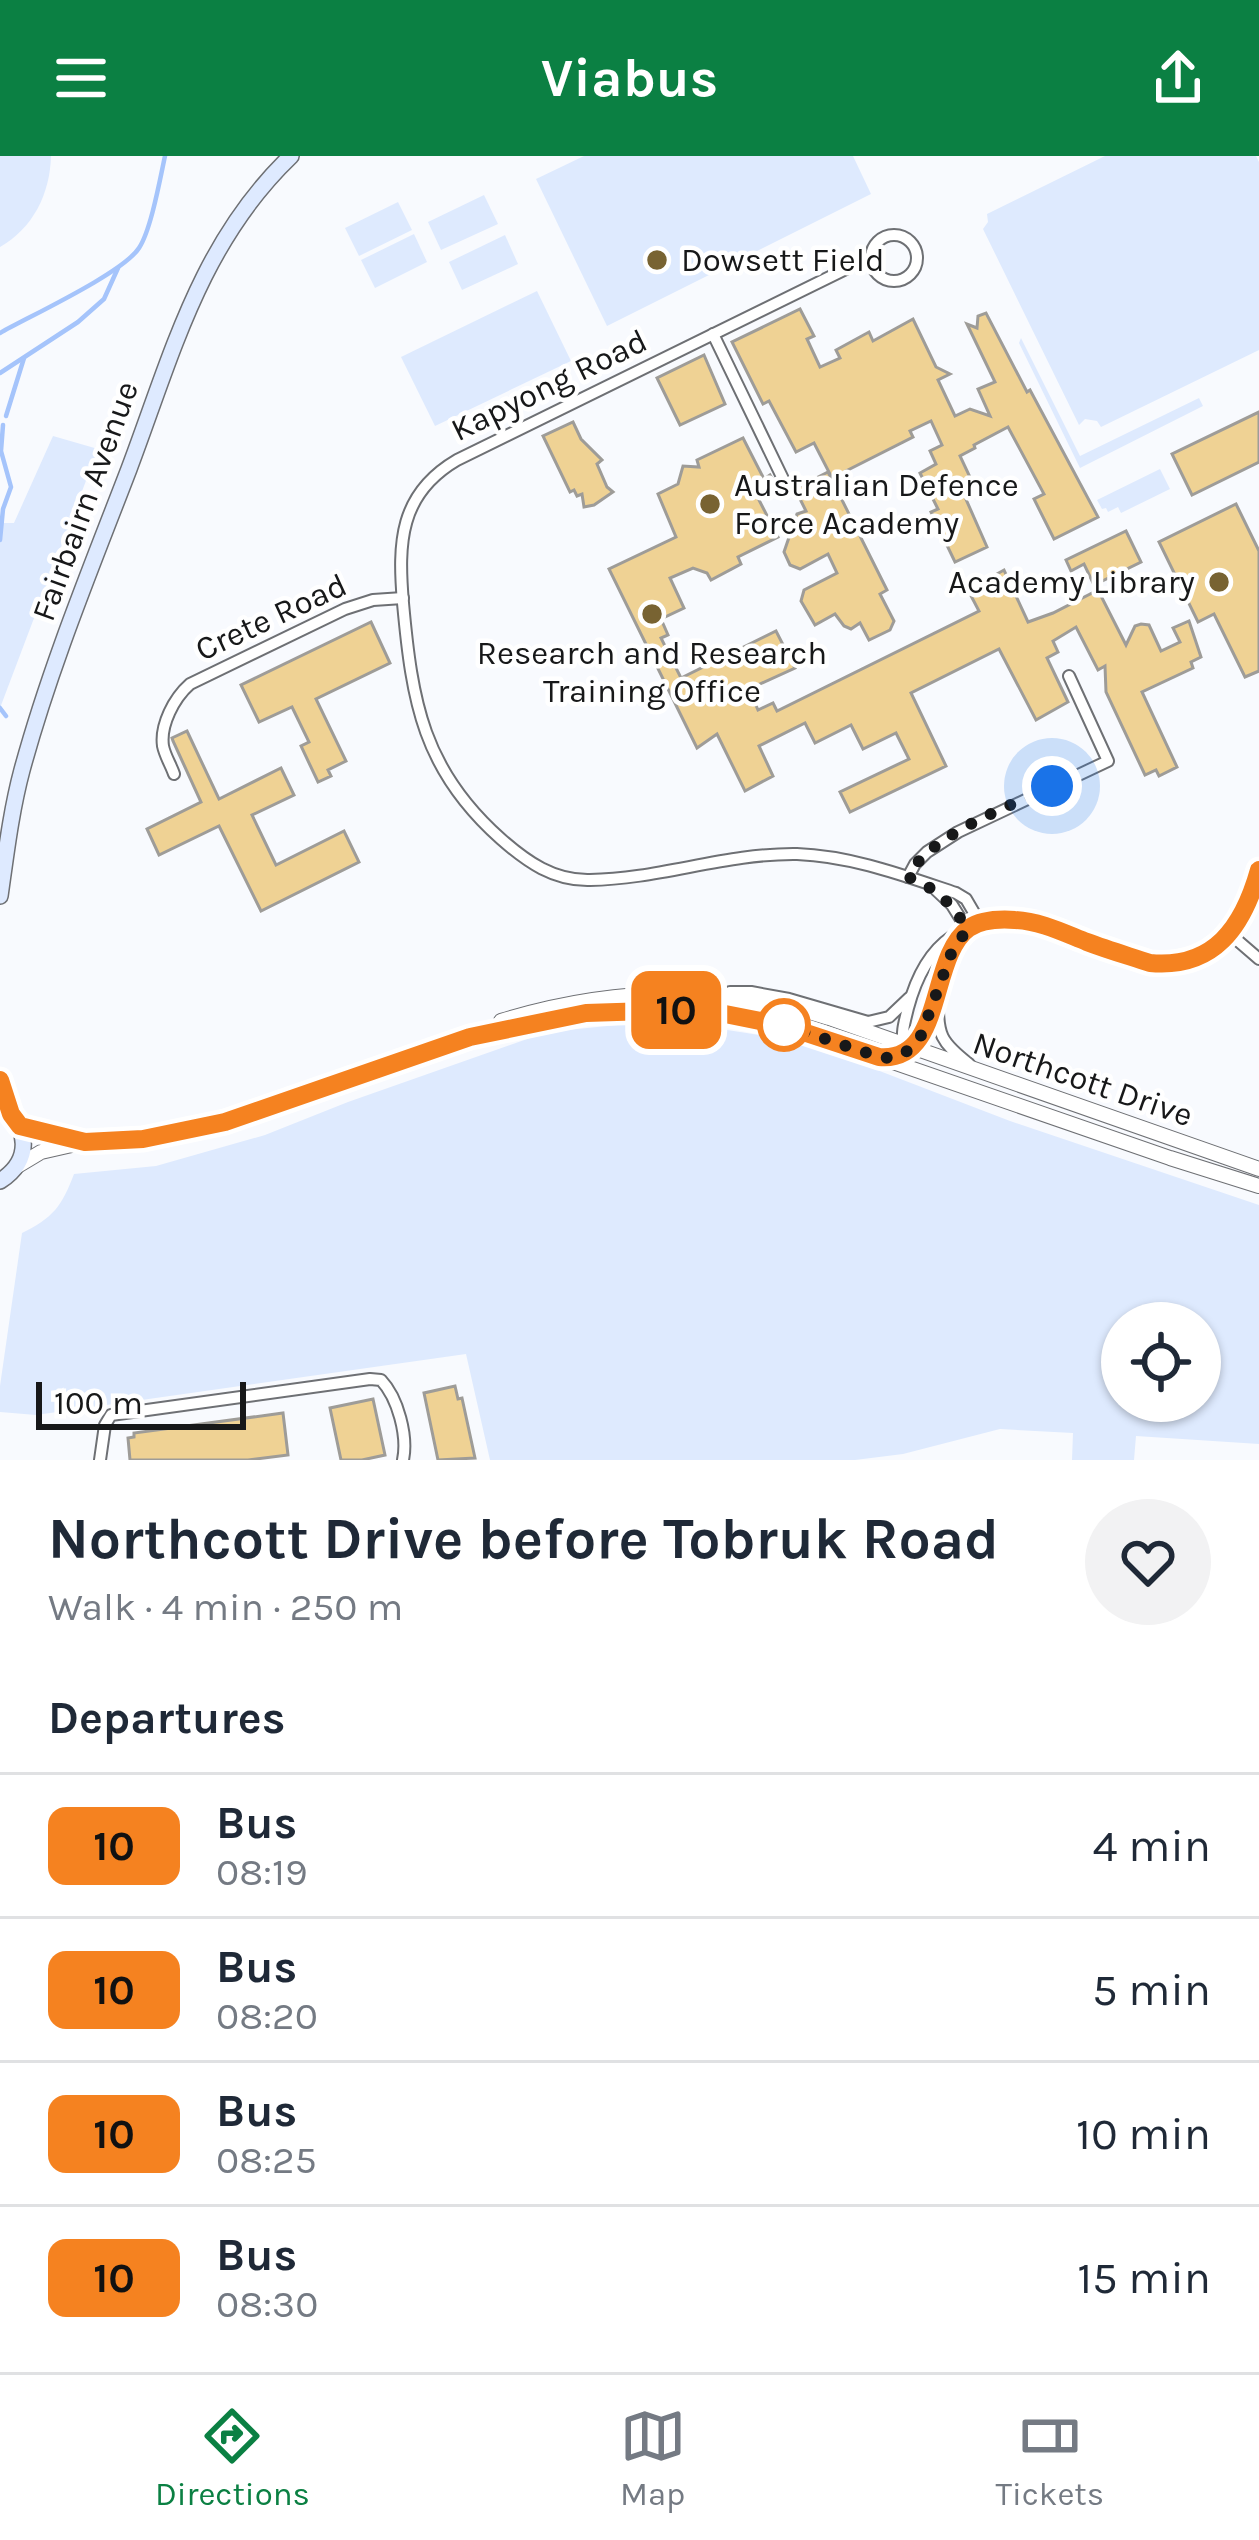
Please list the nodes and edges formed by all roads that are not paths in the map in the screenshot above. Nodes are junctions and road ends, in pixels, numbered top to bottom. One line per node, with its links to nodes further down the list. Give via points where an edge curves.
1 (291, 156): 11 (main road, Fairbairn Avenue, via 214,253 172,350 43,700 21,772)
2 (871, 261): 2 (street, Kapyong Road, via 876,244 892,236 909,241 916,255 899,280 879,276); 3 (street, Kapyong Road)
3 (713, 334): 4 (street); 5 (street, Kapyong Road, via 437,474 404,528)
4 (784, 481)
5 (403, 598): 7 (street, Crete Road, via 345,609 186,688 163,738); 9 (street, Kapyong Road, via 410,679 434,754 472,812 527,861 588,880 804,854)
6 (1069, 676): 9 (street, via 1108,760 958,832)
7 (174, 774)
8 (1259, 870): 14 (street)
9 (908, 877): 10 (street, Kapyong Road)
10 (929, 886): 12 (street, Kapyong Road, via 962,896); 13 (street, Kapyong Road)
11 (0, 896)
12 (980, 923): 13 (street); 14 (street, via 1034,922 1169,964 1194,960)
13 (967, 929): 16 (street); 18 (street, via 939,945)
14 (1230, 934): 15 (street)
15 (1259, 959)
16 (938, 990): 20 (street, via 922,1035); 22 (street, via 940,1036)
17 (715, 995): 18 (street, via 763,994 868,1022 889,1017); 19 (street, Northcott Drive, via 574,1001); 20 (street, Northcott Drive, via 803,1010)
18 (911, 996): 20 (street, via 902,1034)
19 (470, 1037): 21 (street, Northcott Drive, via 586,1013 679,1010 785,1026); 26 (street, Northcott Drive, via 225,1122)
20 (908, 1048): 21 (street); 22 (street, Northcott Drive); 24 (street)
21 (879, 1057): 24 (street, Northcott Drive)
22 (976, 1070): 28 (street, Northcott Drive)
23 (0, 1079): 25 (main road)
24 (955, 1083): 30 (street, Northcott Drive)
25 (10, 1116): 26 (street, Northcott Drive); 27 (main road, via 23,1140)
26 (85, 1142): 27 (street, Northcott Drive)
27 (16, 1167): 29 (main road)
28 (1259, 1169)
29 (0, 1181)
30 (1259, 1186)
31 (100, 1460): 32 (street, via 111,1414 370,1379 381,1380 394,1399)
32 (403, 1460)

